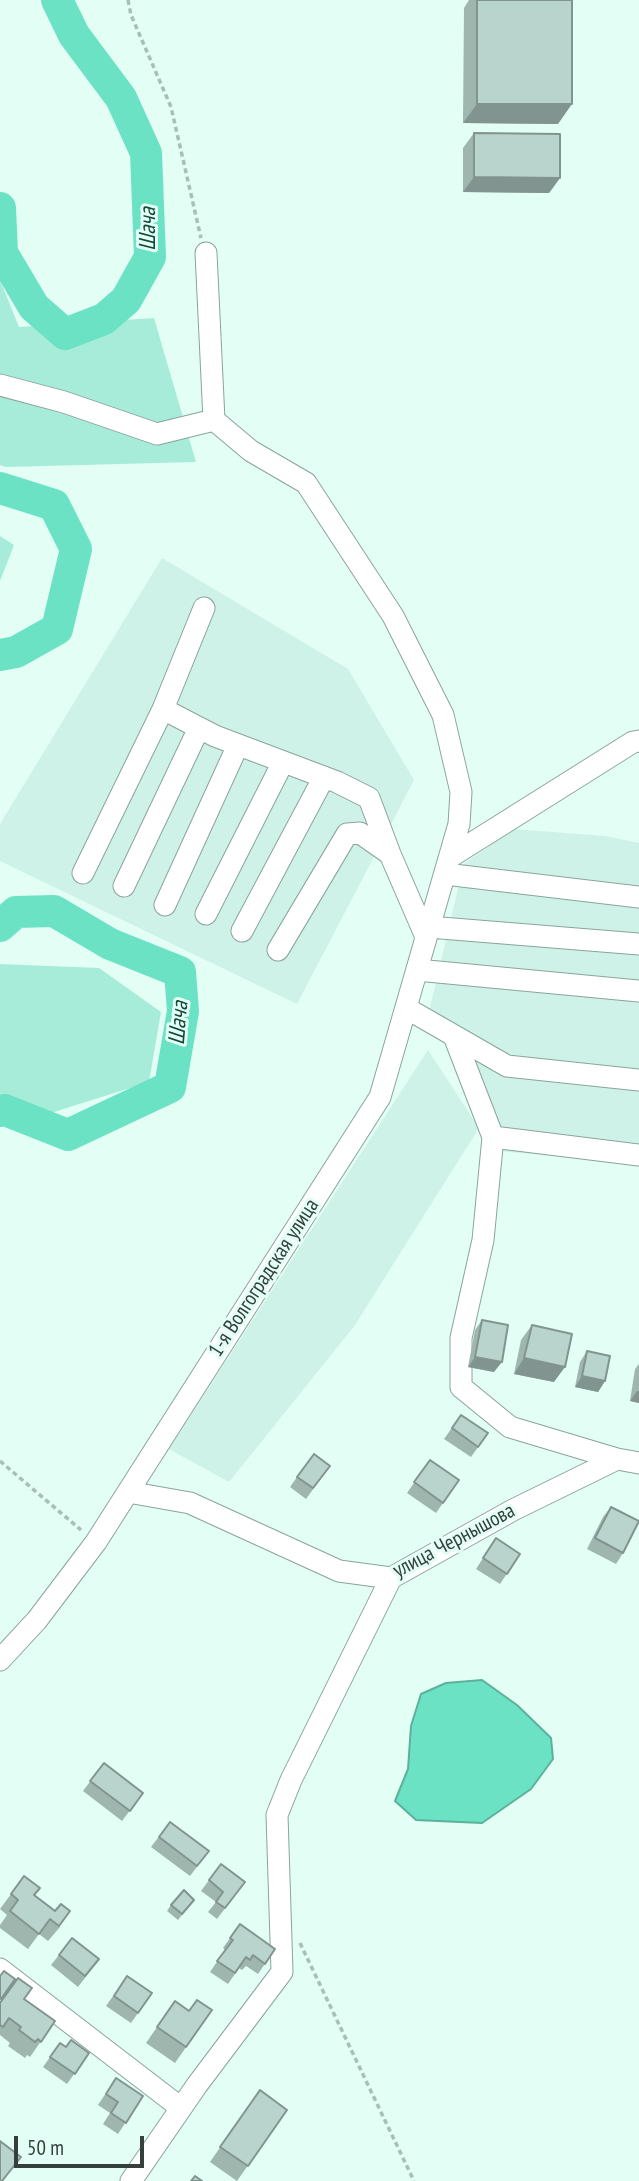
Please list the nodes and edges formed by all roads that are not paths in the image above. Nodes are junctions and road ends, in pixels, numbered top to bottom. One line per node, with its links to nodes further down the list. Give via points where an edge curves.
1 (206, 253): 3 (street)
2 (0, 385): 3 (street, via 64,401 157,435)
3 (214, 420): 12 (street, 1-я Волгоградская улица, via 251,451 306,483 393,615 443,715 461,792 459,824)
4 (204, 608): 5 (street)
5 (163, 709): 6 (street); 13 (street)
6 (199, 728): 8 (street); 14 (street)
7 (639, 741): 12 (street)
8 (238, 745): 9 (street); 16 (street)
9 (283, 762): 10 (street); 17 (street)
10 (324, 777): 11 (street, via 369,798); 18 (street)
11 (390, 854): 19 (street); 21 (street, via 359,833 347,834)
12 (447, 865): 15 (street); 19 (street, 1-я Волгоградская улица)
13 (83, 873)
14 (124, 886)
15 (639, 897)
16 (164, 905)
17 (206, 914)
18 (242, 931)
19 (428, 932): 20 (street); 22 (street, 1-я Волгоградская улица)
20 (639, 944)
21 (278, 950)
22 (417, 970): 23 (street); 24 (street, 1-я Волгоградская улица)
23 (639, 992)
24 (406, 1008): 25 (street); 31 (street, 1-я Волгоградская улица, via 380,1097)
25 (454, 1035): 26 (street, via 507,1066); 27 (street)
26 (639, 1080)
27 (493, 1138): 28 (street); 29 (street, via 484,1240 461,1338 461,1387 510,1427)
28 (639, 1155)
29 (617, 1459): 30 (street); 32 (street, улица Чернышова)
30 (639, 1463)
31 (128, 1492): 32 (street, улица Чернышова, via 190,1503 339,1572); 33 (street, 1-я Волгоградская улица, via 37,1620)
32 (391, 1578): 35 (street, via 277,1815 282,1972)
33 (0, 1660)
34 (0, 1969): 35 (street)
35 (181, 2108): 36 (street)
36 (131, 2181)

